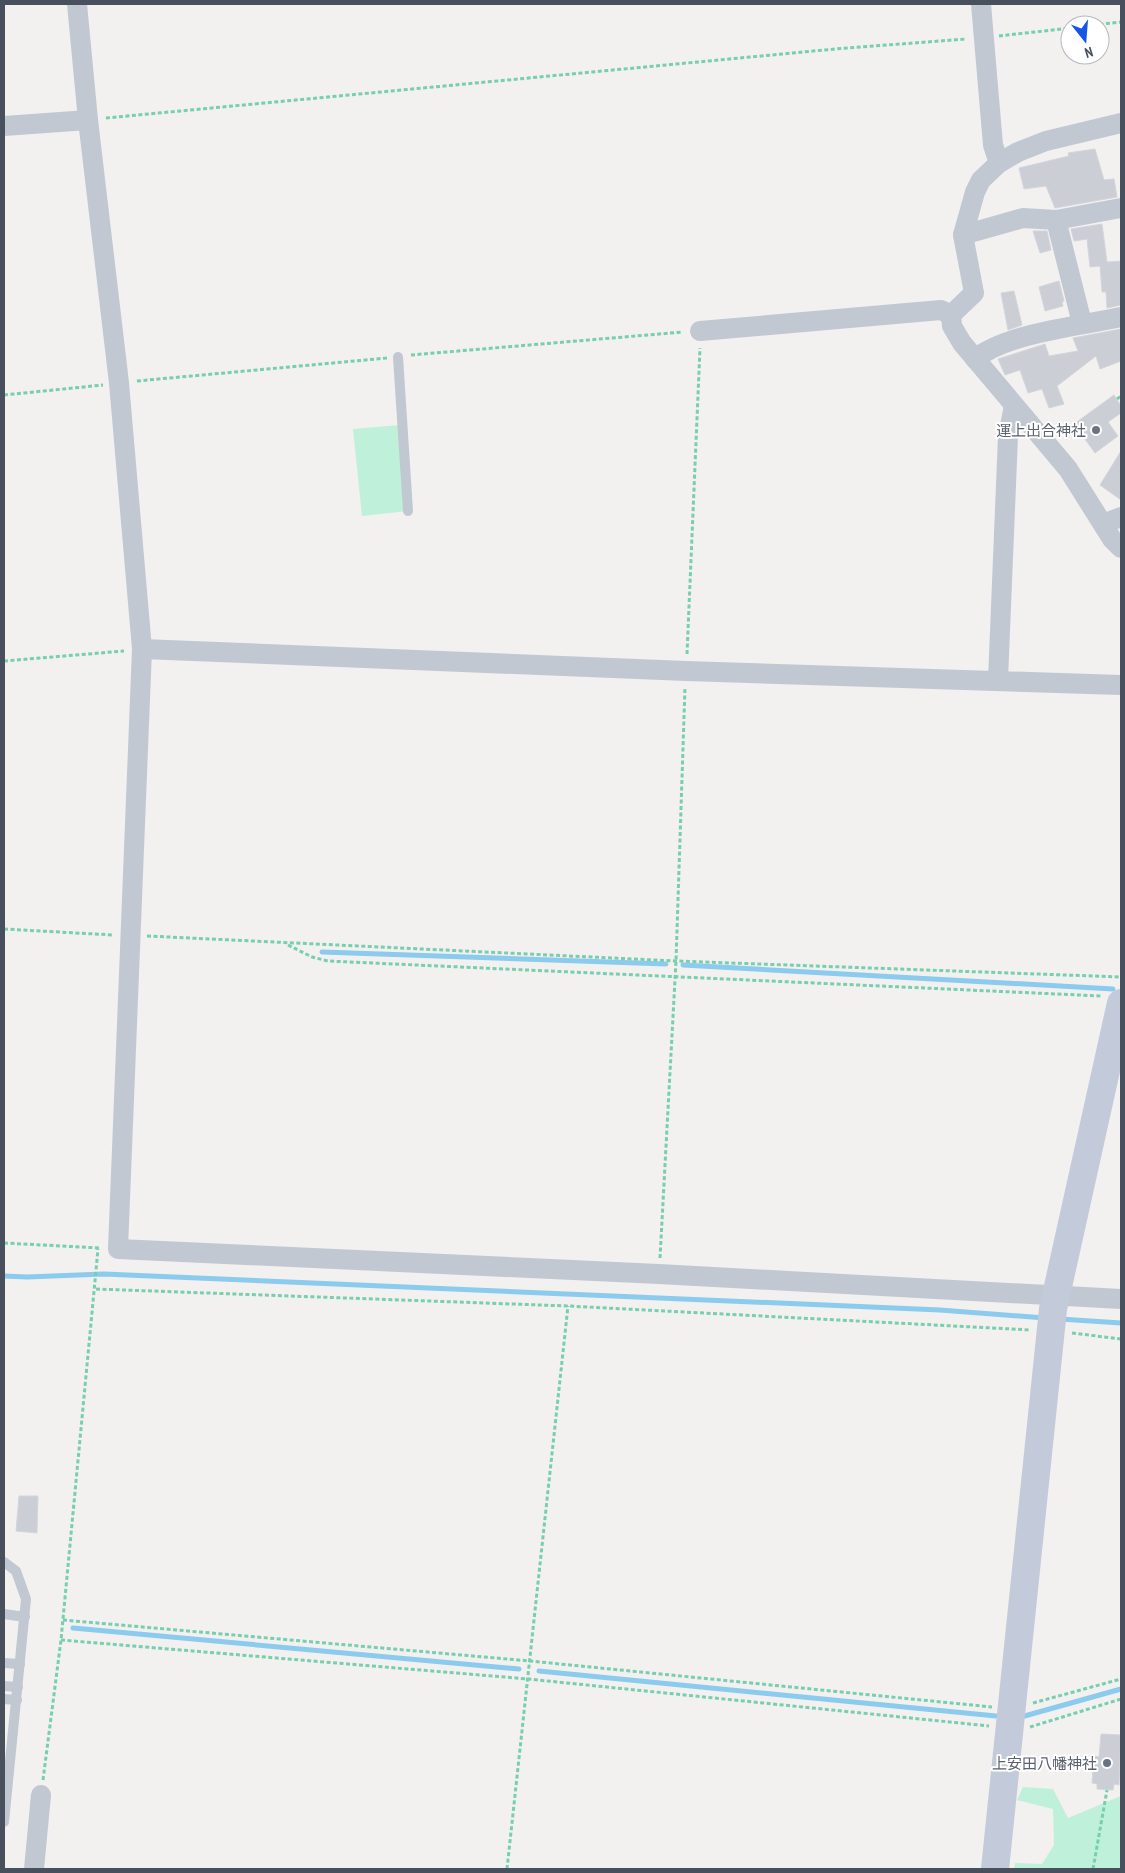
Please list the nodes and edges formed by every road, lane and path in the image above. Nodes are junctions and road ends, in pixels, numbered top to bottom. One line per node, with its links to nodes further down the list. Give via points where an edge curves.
1 (77, 4): 5 (street)
2 (981, 4): 4 (street)
3 (1060, 29): 4 (path)
4 (984, 37): 5 (path); 8 (street, via 993,145)
5 (88, 120): 7 (street); 18 (street)
6 (1121, 123): 8 (street, via 1046,141)
7 (4, 126)
8 (999, 163): 11 (street, via 981,180)
9 (1121, 208): 10 (street)
10 (1056, 220): 11 (street, via 1023,218); 14 (street)
11 (962, 235): 12 (street, via 974,293)
12 (951, 315): 15 (street, via 941,310); 17 (street, via 952,326)
13 (1121, 317): 14 (street)
14 (1082, 323): 17 (street, via 987,349)
15 (700, 331): 16 (path); 28 (path)
16 (398, 356): 18 (path); 23 (lane)
17 (975, 359): 22 (street)
18 (119, 383): 19 (path); 26 (street)
19 (4, 395)
20 (1121, 396): 21 (path)
21 (1117, 399)
22 (1014, 406): 24 (street); 29 (street, via 1008,436)
23 (408, 511)
24 (1112, 521): 25 (street)
25 (1121, 548)
26 (142, 649): 27 (path); 28 (street); 32 (street)
27 (4, 661)
28 (686, 671): 29 (street); 34 (path)
29 (998, 680): 30 (street)
30 (1121, 685)
31 (4, 929): 32 (path)
32 (132, 936): 33 (path); 39 (street)
33 (286, 944): 34 (path); 35 (path, via 328,961)
34 (676, 961): 35 (path); 36 (path)
35 (675, 976): 37 (path); 40 (path)
36 (1121, 977)
37 (1116, 1000): 44 (street)
38 (4, 1243): 39 (path)
39 (108, 1249): 40 (street); 41 (path, via 97,1266)
40 (659, 1274): 44 (street)
41 (96, 1289): 43 (path); 49 (path)
42 (1121, 1299): 44 (street)
43 (568, 1306): 44 (path); 51 (path)
44 (1052, 1314): 45 (path); 61 (street)
45 (1121, 1339)
46 (4, 1562): 48 (lane, via 16,1571 20,1580 26,1599)
47 (4, 1614): 48 (lane)
48 (25, 1617): 53 (lane)
49 (63, 1620): 50 (path); 51 (path)
50 (61, 1640): 54 (path); 65 (path)
51 (530, 1661): 54 (path); 61 (path)
52 (4, 1663): 53 (lane)
53 (20, 1664): 57 (lane)
54 (528, 1679): 61 (path); 68 (path)
55 (1121, 1679): 61 (path)
56 (4, 1686): 57 (lane)
57 (18, 1687): 60 (lane)
58 (4, 1699): 60 (lane)
59 (1121, 1699): 61 (path, via 1028,1728)
60 (16, 1700): 62 (lane)
61 (1010, 1719): 69 (street)
62 (8, 1735): 63 (lane)
63 (6, 1770): 66 (lane)
64 (1107, 1790): 70 (path)
65 (42, 1795): 67 (street)
66 (4, 1822)
67 (34, 1869)
68 (507, 1869)
69 (995, 1869)
70 (1093, 1869)

